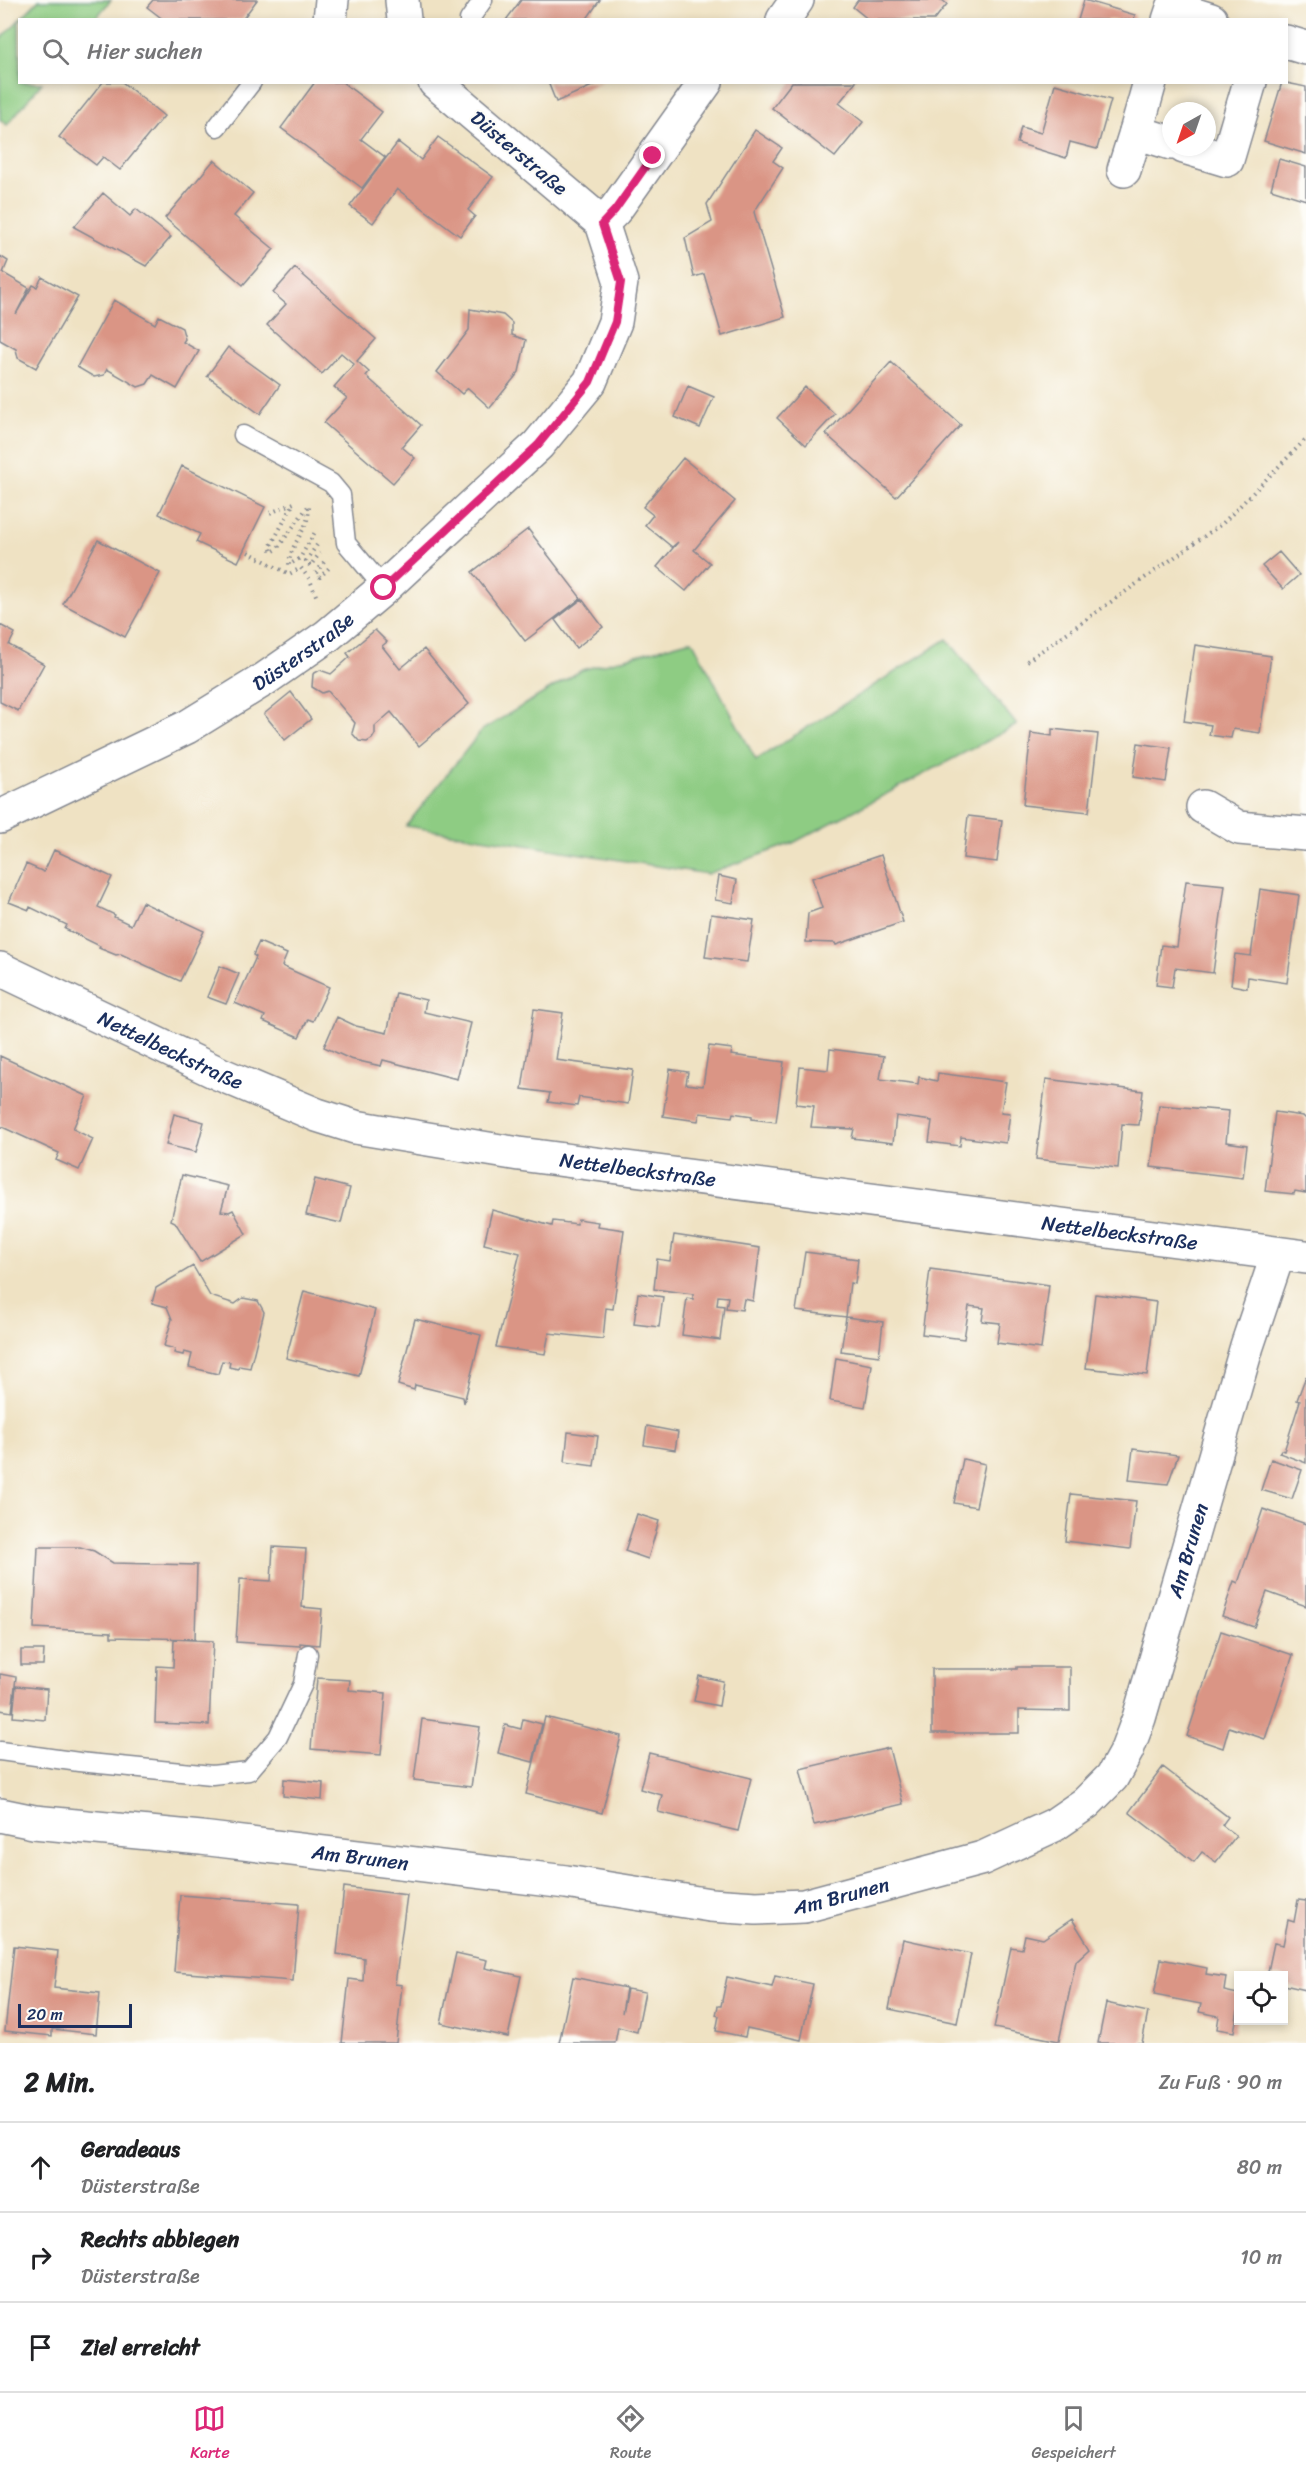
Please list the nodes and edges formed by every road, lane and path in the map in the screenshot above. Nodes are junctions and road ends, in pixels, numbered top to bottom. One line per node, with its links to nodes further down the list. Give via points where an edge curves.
1 (402, 0): 4 (street)
2 (483, 0): 5 (lane)
3 (797, 0): 6 (street)
4 (404, 18)
5 (471, 18)
6 (784, 18)
7 (1170, 18): 8 (street, via 1173,8)
8 (1205, 18)
9 (1288, 42): 10 (street)
10 (1306, 48)
11 (250, 84): 16 (lane)
12 (437, 84): 21 (street, Düsterstraße)
13 (705, 84): 21 (street)
14 (1149, 84): 17 (street)
15 (1249, 84): 19 (street, via 1227,160)
16 (217, 127)
17 (1136, 132): 18 (street); 20 (street)
18 (1162, 140)
19 (1214, 156)
20 (1124, 170)
21 (602, 224): 31 (street, Düsterstraße, via 621,282 615,322 590,382 538,445)
22 (243, 435): 31 (lane, via 331,483 342,495 346,543)
23 (1306, 439): 33 (path, via 1223,523)
24 (270, 513): 25 (path, via 294,503 270,547 272,552 309,506 310,519 289,554 289,565 300,558 315,531)
25 (322, 530)
26 (317, 544): 27 (path, via 306,561 310,566)
27 (324, 548)
28 (248, 552): 32 (path, via 289,574 301,568)
29 (325, 560): 30 (path, via 316,573 320,577)
30 (336, 561)
31 (384, 588): 35 (street, Düsterstraße, via 266,680 187,727)
32 (319, 604)
33 (1027, 661)
34 (1203, 807): 36 (street, via 1239,828)
35 (0, 817)
36 (1306, 834)
37 (0, 969): 38 (street, Nettelbeckstraße, via 220,1074 316,1115 355,1127 519,1155)
38 (1292, 1255): 41 (street, Am Brunen, via 1247,1346 1127,1750 1112,1777 1086,1803 1054,1825 983,1858 804,1906 756,1908)
39 (308, 1654): 40 (lane, via 303,1684 278,1737 249,1771 212,1775)
40 (0, 1752)
41 (0, 1815)

